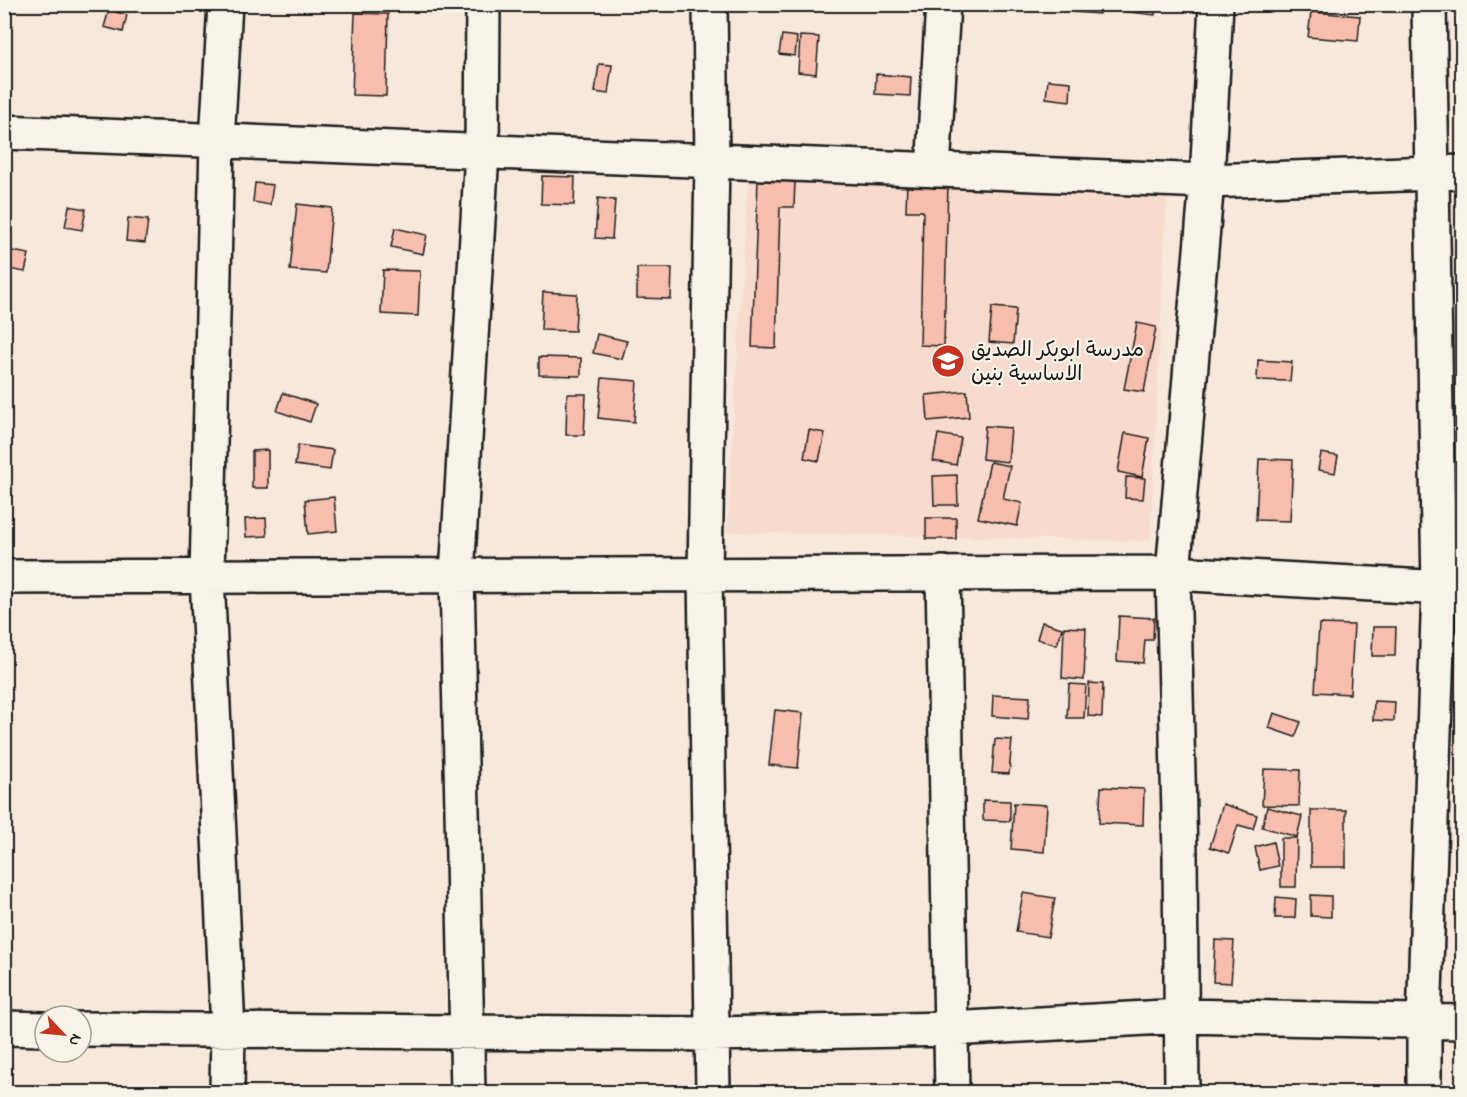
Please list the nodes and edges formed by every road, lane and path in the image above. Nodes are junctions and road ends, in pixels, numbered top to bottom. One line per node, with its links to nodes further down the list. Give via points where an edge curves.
1 (225, 4): 8 (street)
2 (483, 4): 9 (street)
3 (710, 4): 10 (street)
4 (943, 4): 11 (street)
5 (1216, 4): 13 (street)
6 (1430, 4): 12 (street)
7 (4, 132): 8 (street)
8 (217, 141): 9 (street); 18 (street)
9 (482, 152): 10 (street); 17 (street)
10 (712, 161): 11 (street); 16 (street)
11 (933, 170): 13 (street)
12 (1448, 173): 13 (street); 20 (street)
13 (1207, 181): 15 (street)
14 (943, 573): 15 (street); 16 (street); 27 (street)
15 (1173, 573): 20 (street); 21 (street)
16 (705, 574): 17 (street); 30 (street)
17 (457, 575): 18 (street); 29 (street)
18 (207, 576): 19 (street); 28 (street)
19 (4, 577)
20 (1451, 589): 22 (street)
21 (1182, 1016): 22 (street); 27 (street); 35 (street)
22 (1424, 1022): 23 (street); 36 (street)
23 (1462, 1022)
24 (4, 1028): 25 (street)
25 (33, 1029)
26 (93, 1029): 28 (street)
27 (951, 1029): 30 (street); 34 (street)
28 (228, 1030): 29 (street); 31 (street)
29 (467, 1032): 30 (street); 32 (street)
30 (713, 1034): 33 (street)
31 (227, 1092)
32 (468, 1092)
33 (712, 1092)
34 (952, 1092)
35 (1182, 1092)
36 (1424, 1092)

